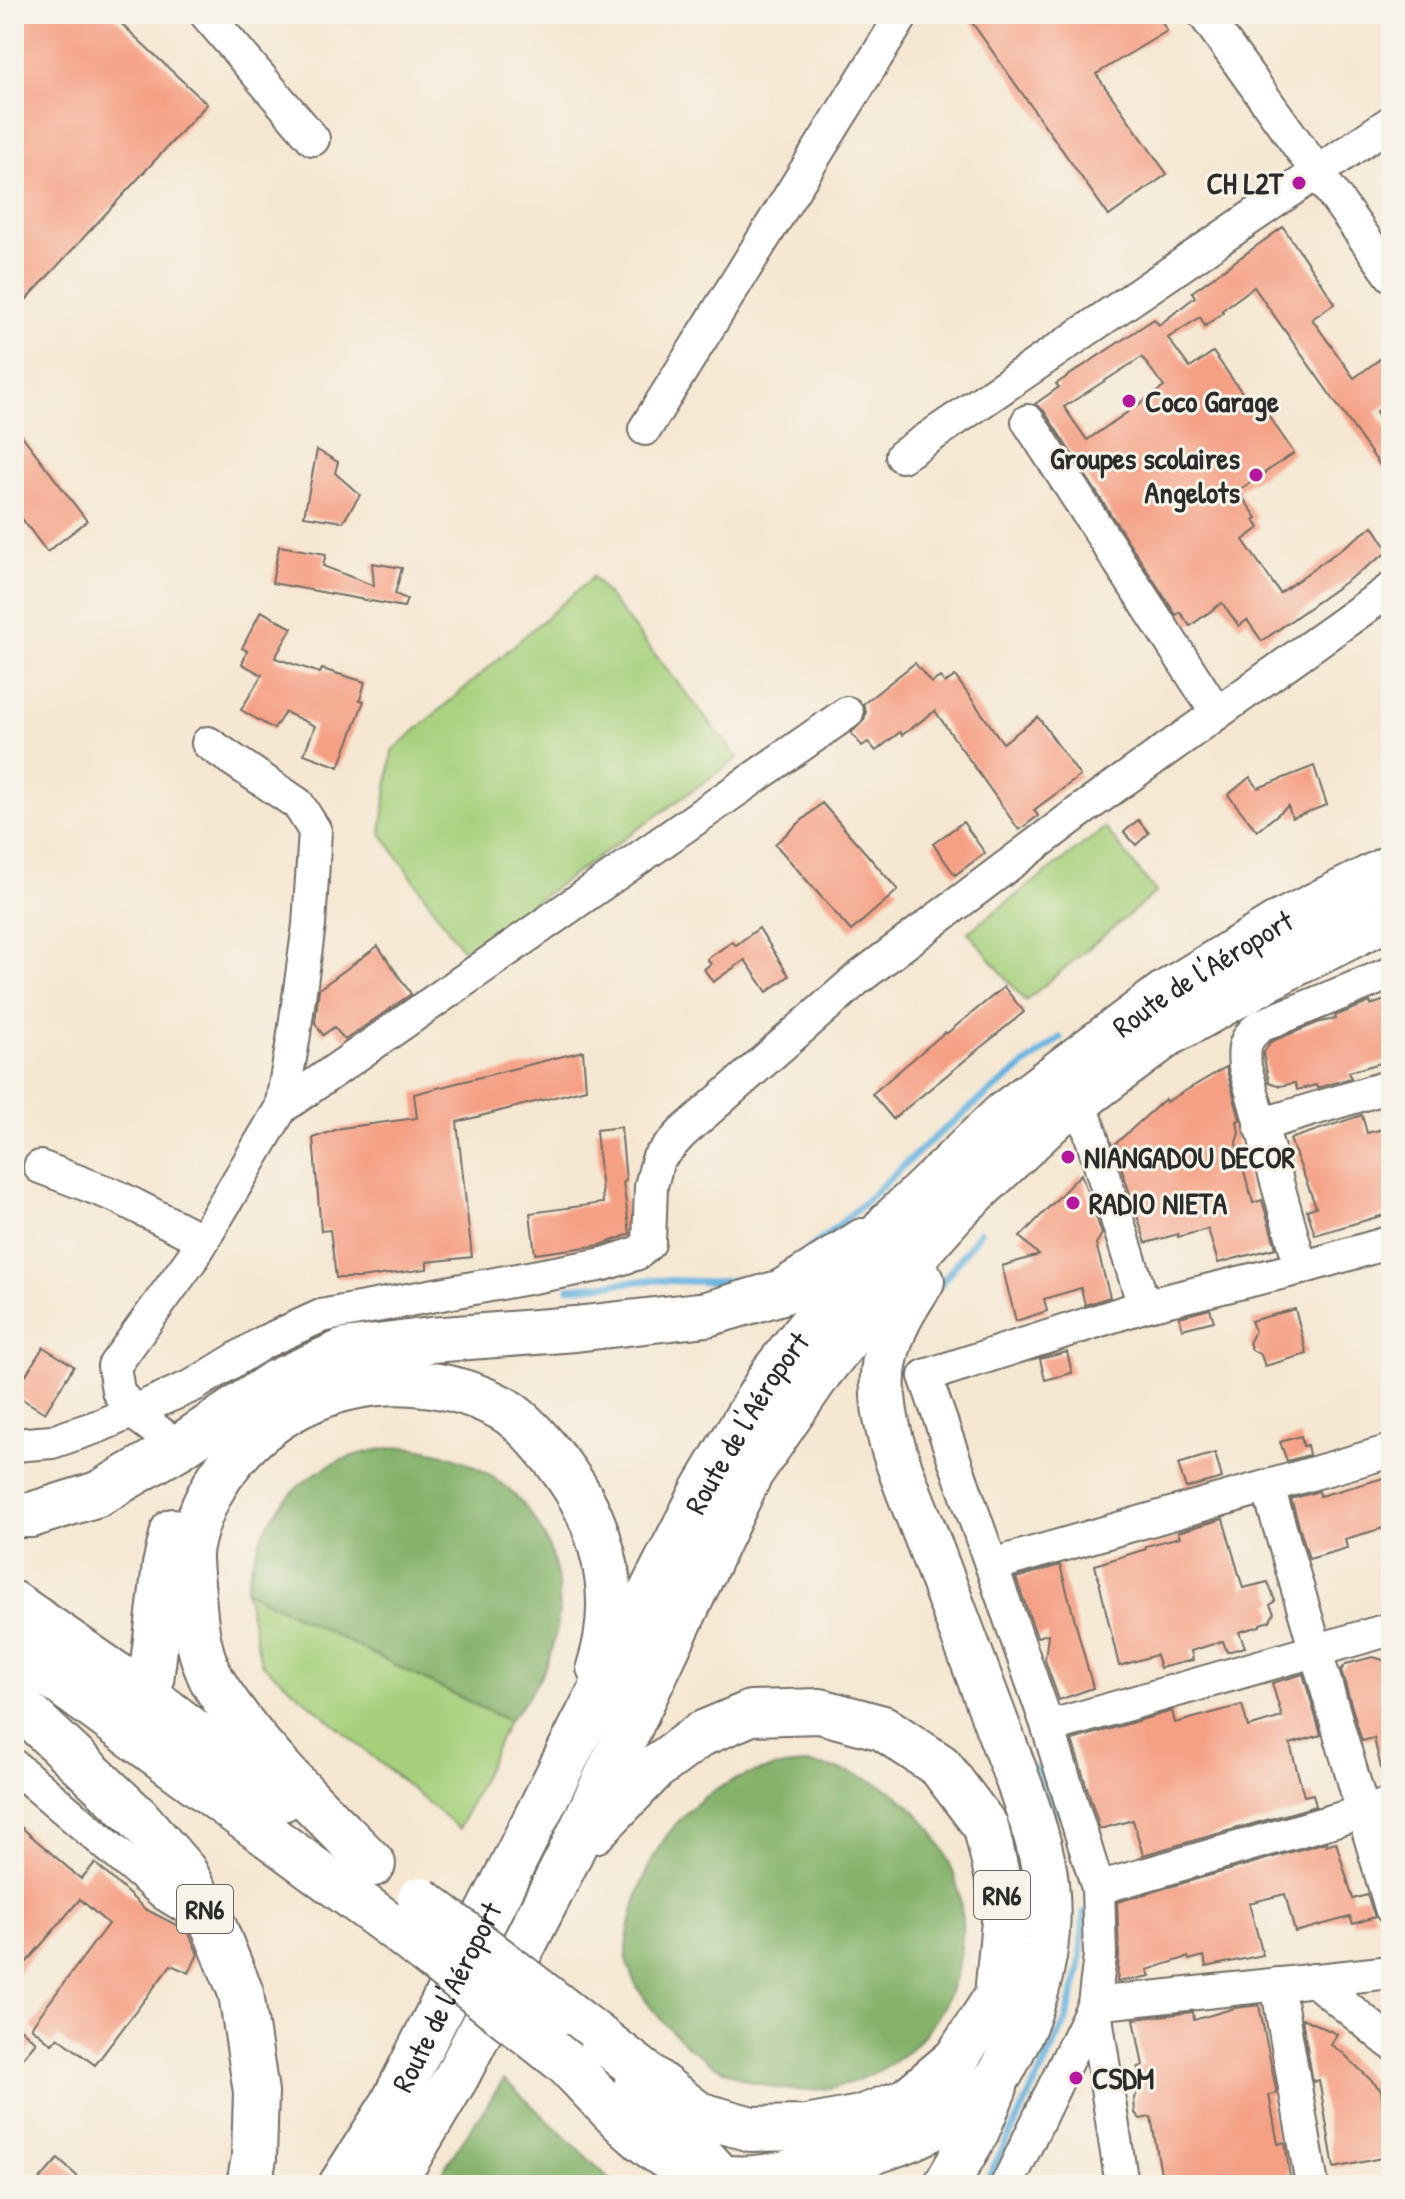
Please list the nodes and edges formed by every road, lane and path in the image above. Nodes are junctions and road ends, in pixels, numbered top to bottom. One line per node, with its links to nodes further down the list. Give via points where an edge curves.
1 (206, 14): 5 (street)
2 (903, 14): 9 (street)
3 (1204, 14): 6 (street)
4 (1391, 122): 6 (street)
5 (313, 139)
6 (1317, 174): 7 (street); 10 (street)
7 (1391, 275)
8 (1028, 421): 13 (street)
9 (645, 429)
10 (902, 456)
11 (1391, 589): 13 (street)
12 (847, 713): 20 (street)
13 (1217, 713): 28 (street, via 856,980 682,1133 658,1159 651,1186 649,1243 638,1253 604,1264 321,1316 264,1342 194,1385)
14 (208, 743): 20 (street, via 298,804 315,831 309,925)
15 (1391, 867): 23 (highway, Route de l'Aéroport, via 1280,923 1164,994 1004,1114)
16 (1391, 916): 19 (highway, Route de l'Aéroport, via 1168,1034)
17 (1391, 973): 21 (street, via 1260,1026 1248,1036 1245,1067)
18 (1391, 1086): 21 (street)
19 (1072, 1105): 27 (street); 47 (highway, Route de l'Aéroport, via 955,1211 904,1268 820,1372 750,1474); 59 (highway, via 930,1269 896,1319 884,1362 884,1408 898,1461 1014,1769 1042,1859 1047,1941 1038,1988)
20 (281, 1108): 24 (street)
21 (1260, 1125): 26 (street)
22 (40, 1167): 24 (street, via 116,1196)
23 (889, 1224): 29 (highway, via 782,1292 707,1314 345,1351 276,1382); 43 (highway, Route de l'Aéroport, via 773,1373 703,1491)
24 (203, 1240): 28 (street, via 114,1366 118,1391)
25 (1391, 1242): 26 (street)
26 (1301, 1268): 27 (street)
27 (1144, 1306): 35 (street, via 925,1376)
28 (132, 1412): 30 (street, via 52,1442); 31 (street)
29 (218, 1422): 31 (highway); 40 (highway, via 182,1490 165,1565)
30 (14, 1445)
31 (179, 1447): 34 (highway, via 98,1494 31,1515)
32 (1391, 1451): 33 (street)
33 (1268, 1487): 35 (street); 39 (street)
34 (14, 1515)
35 (992, 1565): 42 (street)
36 (14, 1604): 40 (highway)
37 (1391, 1629): 39 (street)
38 (14, 1649): 44 (highway)
39 (1316, 1650): 42 (street); 46 (street)
40 (149, 1697): 44 (highway); 48 (highway)
41 (14, 1701): 52 (highway, RN6, via 137,1817 184,1871)
42 (1048, 1727): 49 (street)
43 (574, 1742): 48 (highway, via 607,1643 609,1581 597,1527 573,1483 544,1446 504,1409 454,1388 394,1381 333,1390 280,1417 238,1451 212,1489 190,1548 196,1630 208,1672 261,1749); 63 (highway, Route de l'Aéroport, via 392,2105)
44 (161, 1754): 51 (highway)
45 (14, 1766): 52 (street, via 166,1895)
46 (1377, 1808): 49 (street); 50 (street)
47 (568, 1858): 57 (highway, RN6, via 655,1768 701,1734 751,1713 820,1711 883,1728 940,1766 986,1827 1005,1910 997,1996 956,2059 906,2101 860,2118 806,2128 751,2129 698,2114); 64 (highway, Route de l'Aéroport / RN6, via 457,2076)
48 (373, 1864): 51 (highway)
49 (1098, 1888): 56 (street, via 1100,1956)
50 (1391, 1908)
51 (406, 1913): 57 (highway, bridge)
52 (213, 1924): 62 (highway, RN6, via 241,1993 256,2092)
53 (1391, 1972): 54 (street)
54 (1314, 1980): 55 (street); 58 (street)
55 (1277, 1984): 56 (street); 69 (street)
56 (1094, 2004): 67 (street); 68 (street)
57 (575, 2037): 60 (highway); 61 (main road)
58 (1391, 2043)
59 (999, 2076): 61 (highway, via 948,2120 892,2148); 66 (highway, via 977,2131)
60 (652, 2149): 61 (highway, via 691,2171); 65 (main road)
61 (726, 2182)
62 (249, 2185)
63 (341, 2185)
64 (392, 2185)
65 (680, 2185)
66 (946, 2185)
67 (1007, 2185)
68 (1122, 2185)
69 (1312, 2185)

